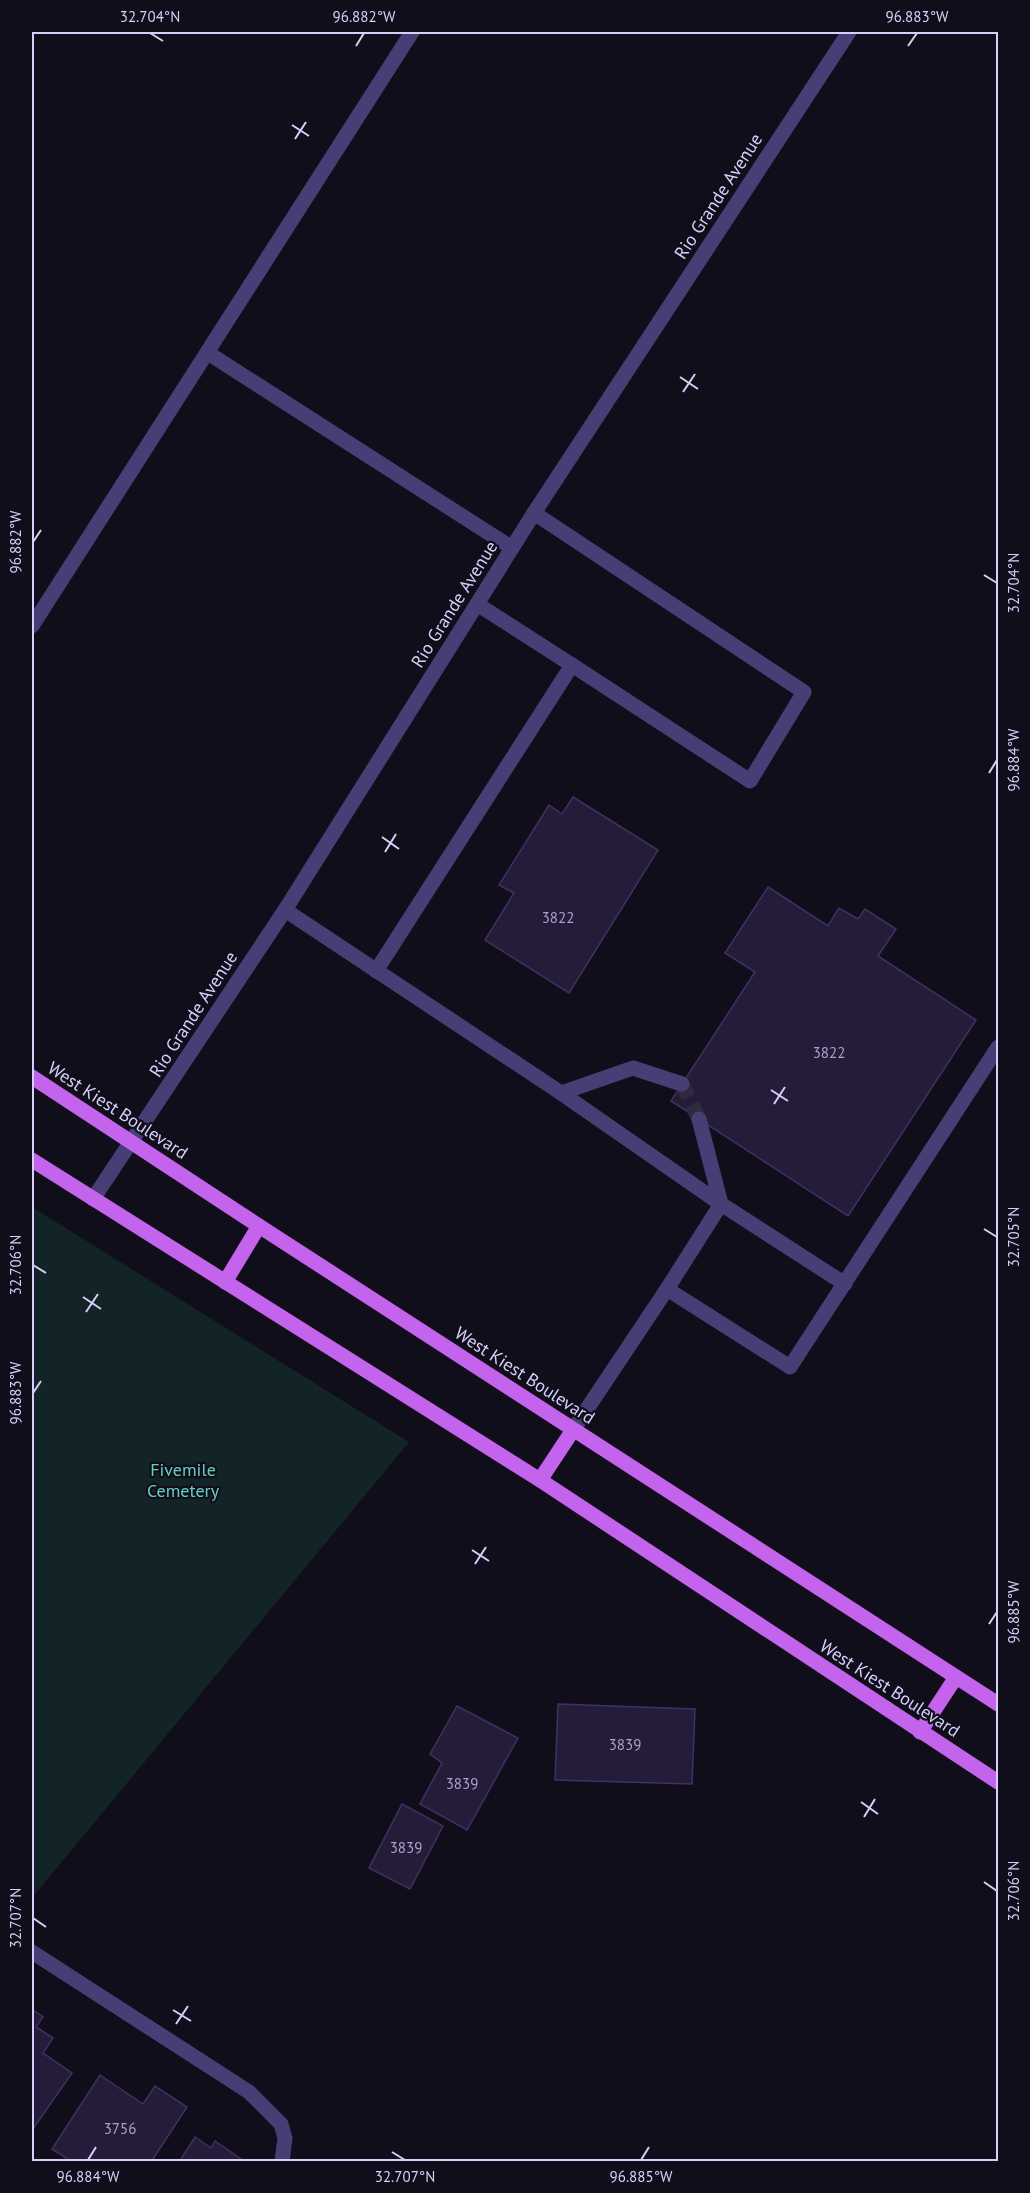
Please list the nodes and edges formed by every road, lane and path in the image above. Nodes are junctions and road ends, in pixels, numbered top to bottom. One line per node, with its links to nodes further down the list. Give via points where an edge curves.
1 (412, 32): 3 (street)
2 (849, 32): 4 (street, Rio Grande Avenue)
3 (208, 353): 5 (street); 7 (street)
4 (534, 513): 5 (street, Rio Grande Avenue); 8 (street, via 804,692 750,781)
5 (512, 548): 6 (street, Rio Grande Avenue)
6 (477, 604): 8 (street); 9 (street, Rio Grande Avenue)
7 (32, 626)
8 (572, 665): 10 (street)
9 (285, 910): 10 (street); 16 (street, Rio Grande Avenue)
10 (376, 971): 14 (street)
11 (999, 1047): 22 (street)
12 (32, 1077): 16 (main road, West Kiest Boulevard)
13 (682, 1084): 14 (street, via 633,1068)
14 (561, 1093): 19 (street)
15 (699, 1119): 19 (street)
16 (132, 1141): 18 (street, Rio Grande Avenue); 20 (main road, West Kiest Boulevard)
17 (32, 1160): 18 (main road, West Kiest Boulevard)
18 (93, 1199): 21 (main road, West Kiest Boulevard)
19 (721, 1204): 22 (street); 23 (street)
20 (259, 1227): 21 (main road); 24 (main road, West Kiest Boulevard)
21 (225, 1281): 25 (main road, West Kiest Boulevard)
22 (844, 1284): 23 (street, via 790,1367)
23 (667, 1289): 24 (street)
24 (573, 1430): 25 (main road); 26 (main road, West Kiest Boulevard)
25 (540, 1480): 28 (main road, West Kiest Boulevard)
26 (956, 1677): 27 (main road, West Kiest Boulevard); 28 (main road)
27 (999, 1704)
28 (920, 1732): 29 (main road, West Kiest Boulevard)
29 (999, 1782)
30 (32, 1952): 31 (street, via 249,2092 281,2124 285,2138)
31 (282, 2162)

